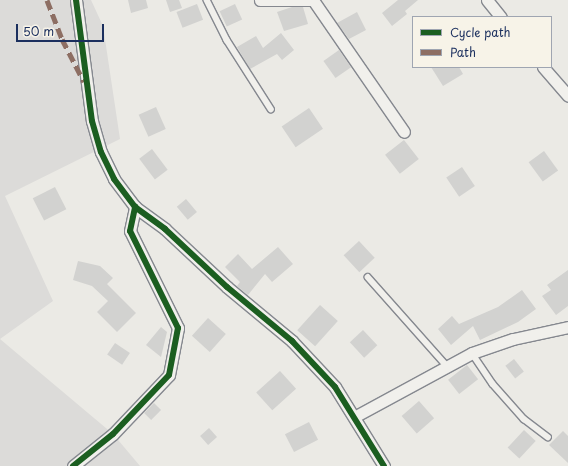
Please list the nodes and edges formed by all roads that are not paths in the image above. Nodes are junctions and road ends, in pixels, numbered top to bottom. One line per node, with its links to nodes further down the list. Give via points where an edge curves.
1 (76, 0): 11 (street, via 92,120 114,179)
2 (207, 0): 9 (lane, via 227,40)
3 (260, 0): 4 (street)
4 (313, 0): 10 (street)
5 (487, 0): 6 (street)
6 (500, 16)
7 (544, 68): 8 (street)
8 (568, 96)
9 (271, 109)
10 (404, 132)
11 (135, 207): 16 (street, via 165,229 227,287 292,341 335,387); 18 (street, via 130,231 178,328 169,375 113,434)
12 (368, 277): 15 (lane)
13 (568, 327): 14 (street, via 513,339)
14 (472, 353): 15 (street); 17 (lane, via 492,384 524,418)
15 (446, 365): 16 (street)
16 (354, 417): 19 (street)
17 (548, 437)
18 (73, 466)
19 (384, 466)

